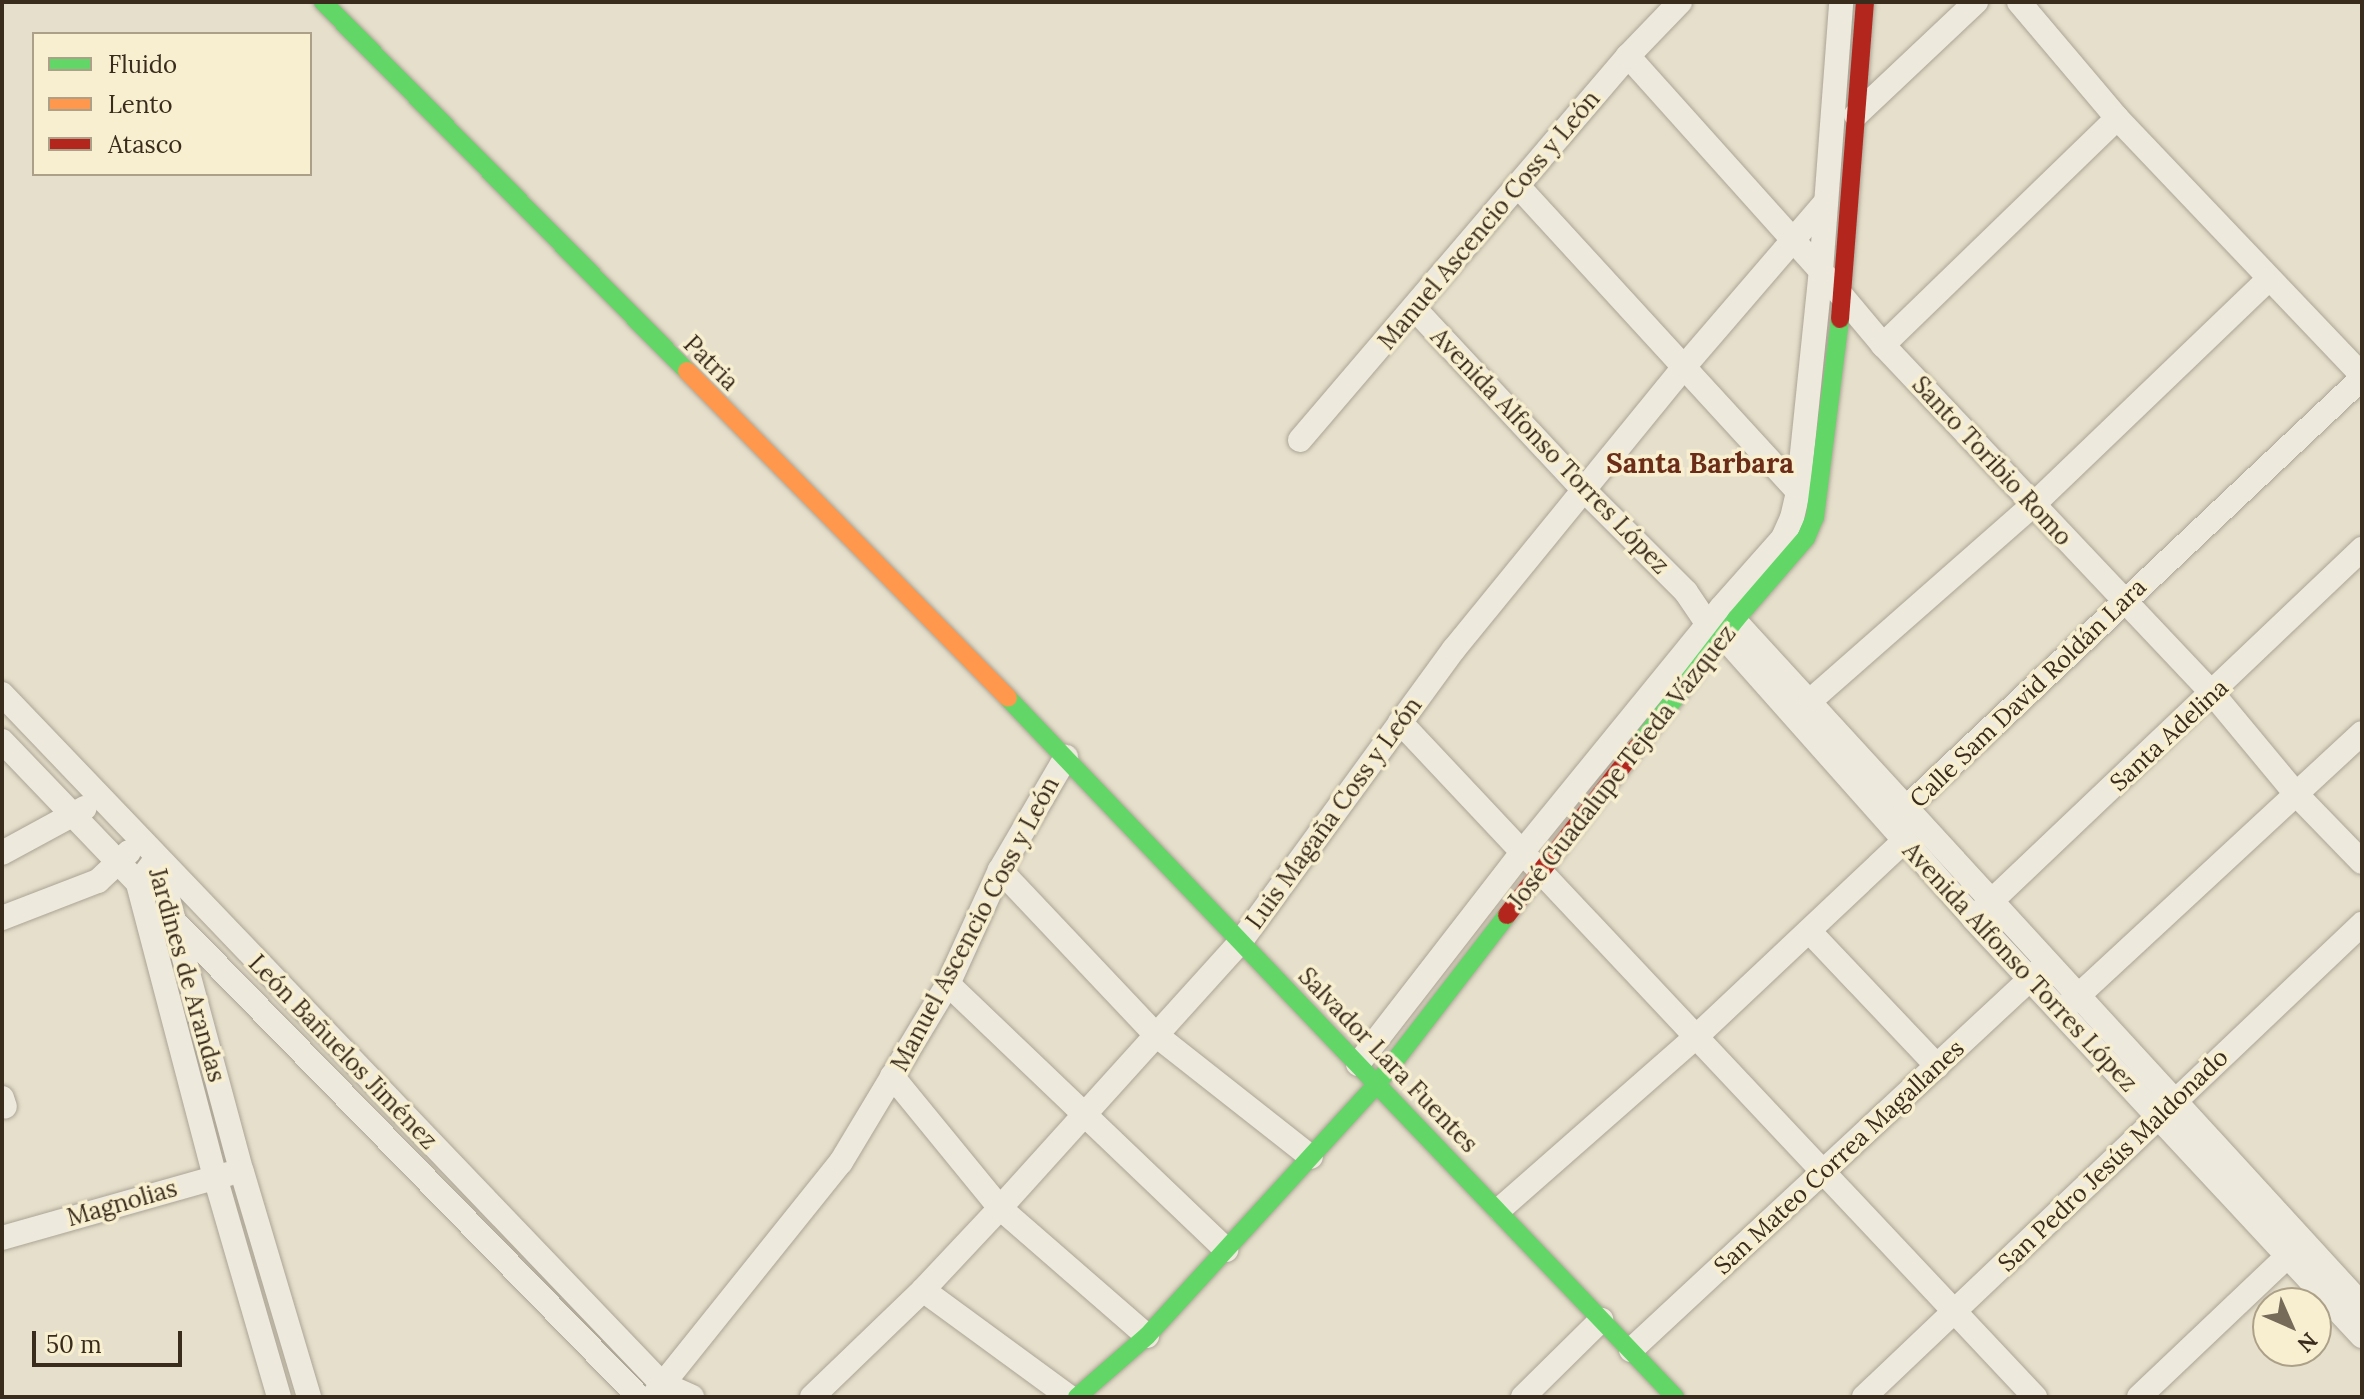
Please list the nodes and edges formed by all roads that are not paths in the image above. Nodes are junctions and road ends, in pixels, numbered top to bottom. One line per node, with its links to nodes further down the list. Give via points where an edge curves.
1 (323, 2): 33 (street, Patria)
2 (1680, 2): 7 (street, Manuel Ascencio Coss y León)
3 (1841, 2): 11 (street, José Guadalupe Tejeda Vázquez)
4 (1865, 2): 8 (street, José Guadalupe Tejeda Vázquez)
5 (1976, 2): 8 (street)
6 (2019, 2): 9 (street)
7 (1628, 56): 10 (street, Manuel Ascencio Coss y León); 12 (street, Santo Toribio Romo)
8 (1856, 115): 15 (street, José Guadalupe Tejeda Vázquez)
9 (2117, 118): 14 (street); 17 (street)
10 (1518, 186): 16 (street, Manuel Ascencio Coss y León); 18 (street)
11 (1825, 203): 12 (street, Luis Magaña Coss y León); 13 (street, José Guadalupe Tejeda Vázquez)
12 (1791, 238): 13 (street, Santo Toribio Romo); 18 (street, Luis Magaña Coss y León)
13 (1821, 271): 15 (street, Santo Toribio Romo); 22 (street, José Guadalupe Tejeda Vázquez)
14 (2268, 280): 19 (street); 23 (street)
15 (1843, 298): 17 (street, Santo Toribio Romo); 26 (street, José Guadalupe Tejeda Vázquez, via 1815,517 1806,538)
16 (1414, 308): 20 (street, Manuel Ascencio Coss y León); 21 (street, Avenida Alfonso Torres López)
17 (1883, 345): 23 (street, Santo Toribio Romo)
18 (1683, 368): 21 (street, Luis Magaña Coss y León); 22 (street)
19 (2362, 377): 25 (street, Calle Sam David Roldán Lara)
20 (1300, 440)
21 (1584, 490): 26 (street, Avenida Alfonso Torres López); 30 (street, Luis Magaña Coss y León)
22 (1798, 492): 26 (street, José Guadalupe Tejeda Vázquez, via 1783,538)
23 (2033, 505): 25 (street, Santo Toribio Romo); 29 (street)
24 (2362, 549): 28 (street, Santa Adelina)
25 (2124, 600): 28 (street, Santo Toribio Romo); 36 (street, Calle Sam David Roldán Lara)
26 (1722, 622): 29 (street, Avenida Alfonso Torres López); 39 (street, Avenida Alfonso Torres López); 40 (street, José Guadalupe Tejeda Vázquez); 46 (street, José Guadalupe Tejeda Vázquez)
27 (2, 694): 35 (street, León Bañuelos Jiménez)
28 (2213, 694): 34 (street, Santo Toribio Romo); 48 (street, Santa Adelina)
29 (1811, 700): 36 (street, Avenida Alfonso Torres López)
30 (1400, 722): 40 (street); 53 (street, Luis Magaña Coss y León)
31 (2362, 733): 34 (street)
32 (2, 741): 37 (street, León Bañuelos Jiménez)
33 (1066, 757): 45 (street, Manuel Ascencio Coss y León); 53 (street, Salvador Lara Fuentes)
34 (2297, 795): 43 (street, Santo Toribio Romo); 56 (street)
35 (100, 798): 37 (street); 38 (street, León Bañuelos Jiménez)
36 (1906, 808): 39 (street, Calle Sam David Roldán Lara); 48 (street, Avenida Alfonso Torres López)
37 (73, 816): 41 (street); 44 (street, León Bañuelos Jiménez)
38 (139, 839): 42 (street, León Bañuelos Jiménez); 44 (street)
39 (1904, 841): 48 (street, Avenida Alfonso Torres López); 52 (street, Calle Sam David Roldán Lara)
40 (1523, 851): 46 (street); 59 (street, José Guadalupe Tejeda Vázquez)
41 (2, 853)
42 (157, 858): 47 (street, Jardines de Arandas); 50 (street, Jardines de Arandas); 83 (street, León Bañuelos Jiménez)
43 (2362, 862)
44 (119, 864): 47 (street, León Bañuelos Jiménez); 49 (street, via 98,881)
45 (1000, 870): 55 (street, Manuel Ascencio Coss y León); 57 (street)
46 (1542, 870): 58 (street); 64 (street, José Guadalupe Tejeda Vázquez)
47 (138, 883): 50 (street, León Bañuelos Jiménez); 63 (street, Jardines de Arandas)
48 (1982, 910): 54 (street, Avenida Alfonso Torres López)
49 (2, 918)
50 (176, 924): 61 (street, Jardines de Arandas); 86 (street, León Bañuelos Jiménez)
51 (2362, 924): 65 (street, San Pedro Jesús Maldonado)
52 (1810, 932): 58 (street, Calle Sam David Roldán Lara); 60 (street)
53 (1241, 941): 57 (street, Luis Magaña Coss y León); 59 (street, Salvador Lara Fuentes)
54 (2039, 971): 56 (street, Avenida Alfonso Torres López); 60 (street, San Mateo Correa Magallanes)
55 (948, 984): 62 (street, Manuel Ascencio Coss y León); 66 (street)
56 (2069, 1004): 65 (street, Avenida Alfonso Torres López)
57 (1156, 1035): 66 (street, Luis Magaña Coss y León); 67 (street)
58 (1698, 1035): 68 (street); 72 (street, Calle Sam David Roldán Lara)
59 (1358, 1064): 64 (street, Salvador Lara Fuentes)
60 (1937, 1066): 68 (street, San Mateo Correa Magallanes)
61 (216, 1073): 63 (street); 69 (street, Jardines de Arandas)
62 (892, 1076): 71 (street); 83 (street, Manuel Ascencio Coss y León, via 841,1162)
63 (191, 1079): 70 (street, Jardines de Arandas)
64 (1377, 1084): 67 (street, José Guadalupe Tejeda Vázquez); 72 (street, Salvador Lara Fuentes)
65 (2167, 1109): 74 (street, Avenida Alfonso Torres López); 78 (street, San Pedro Jesús Maldonado)
66 (1083, 1116): 71 (street, Luis Magaña Coss y León); 75 (street)
67 (1311, 1157): 75 (street, José Guadalupe Tejeda Vázquez)
68 (1823, 1171): 78 (street); 82 (street, San Mateo Correa Magallanes)
69 (242, 1172): 70 (street, Magnolias); 85 (street, Jardines de Arandas)
70 (215, 1177): 73 (street, Magnolias); 84 (street, Jardines de Arandas)
71 (1000, 1208): 76 (street, Luis Magaña Coss y León); 80 (street)
72 (1500, 1209): 79 (street, Salvador Lara Fuentes)
73 (2, 1238)
74 (2295, 1248): 77 (street, Avenida Alfonso Torres López); 81 (street, Avenida Alfonso Torres López); 95 (street)
75 (1226, 1250): 80 (street, José Guadalupe Tejeda Vázquez)
76 (923, 1290): 88 (street, Luis Magaña Coss y León); 89 (street)
77 (2362, 1305)
78 (1954, 1311): 93 (street, San Pedro Jesús Maldonado); 94 (street)
79 (1601, 1320): 82 (street, Salvador Lara Fuentes); 91 (street)
80 (1147, 1336): 90 (street, José Guadalupe Tejeda Vázquez)
81 (2362, 1336)
82 (1631, 1350): 92 (street, Salvador Lara Fuentes)
83 (657, 1390): 87 (street, León Bañuelos Jiménez)
84 (279, 1397)
85 (309, 1397)
86 (639, 1397)
87 (692, 1397)
88 (812, 1397)
89 (1069, 1397)
90 (1077, 1397)
91 (1523, 1397)
92 (1675, 1397)
93 (1864, 1397)
94 (2035, 1397)
95 (2139, 1397)

